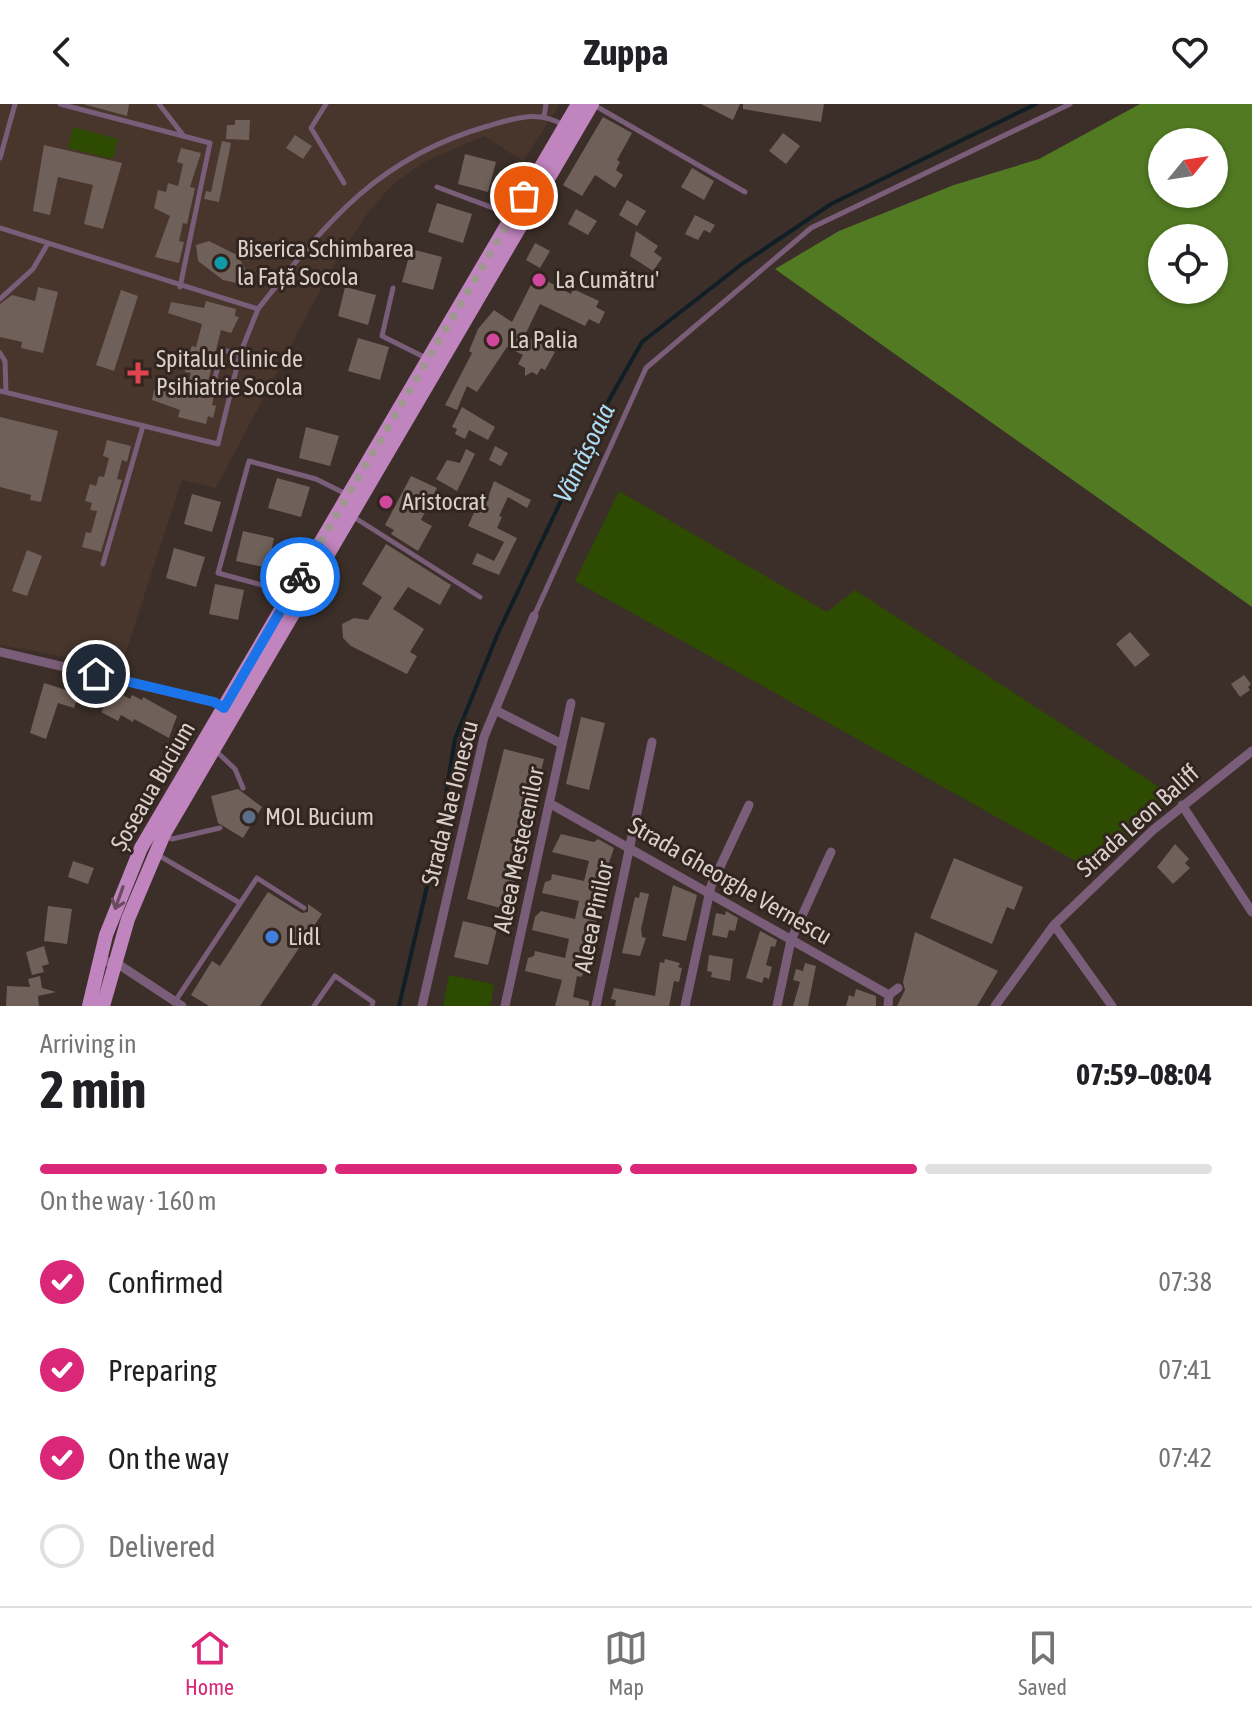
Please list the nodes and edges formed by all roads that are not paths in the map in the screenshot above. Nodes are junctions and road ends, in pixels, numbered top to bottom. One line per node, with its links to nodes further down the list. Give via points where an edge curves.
1 (15, 104): 12 (lane)
2 (60, 104): 11 (lane)
3 (159, 104): 11 (lane)
4 (326, 104): 13 (lane, via 311,128)
5 (546, 104): 9 (lane)
6 (578, 104): 10 (main road, Șoseaua Bucium)
7 (593, 104): 10 (main road, Șoseaua Bucium); 15 (lane)
8 (1070, 104): 34 (lane, via 811,228 646,368)
9 (544, 116): 10 (lane); 22 (lane, via 473,130 380,176 318,234)
10 (570, 129): 16 (main road, Șoseaua Bucium)
11 (183, 136): 19 (lane, via 210,143)
12 (0, 158)
13 (344, 183)
14 (437, 187): 16 (lane)
15 (745, 192)
16 (518, 218): 25 (main road, Șoseaua Bucium)
17 (0, 228): 18 (lane)
18 (47, 245): 19 (lane); 21 (lane, via 33,269)
19 (180, 287): 22 (lane)
20 (393, 288): 25 (lane, via 382,336)
21 (0, 299)
22 (258, 309): 24 (lane)
23 (0, 353): 26 (lane, via 5,361)
24 (240, 354): 27 (lane); 27 (lane, via 222,350 215,377 212,390)
25 (434, 362): 29 (main road, Șoseaua Bucium)
26 (3, 392): 28 (lane)
27 (230, 395): 28 (lane, via 218,444)
28 (143, 426): 31 (lane)
29 (354, 498): 30 (main road, Șoseaua Bucium); 32 (lane, via 316,479 249,461 218,573)
30 (346, 512): 32 (main road, Șoseaua Bucium); 33 (lane)
31 (103, 564)
32 (296, 597): 38 (main road, Șoseaua Bucium)
33 (480, 597)
34 (534, 616): 37 (street, Strada Nae Ionescu)
35 (0, 652): 38 (street, via 214,702)
36 (571, 703): 40 (street, Aleea Mestecenilor)
37 (495, 710): 40 (street); 66 (street, Strada Nae Ionescu, via 484,737)
38 (229, 711): 41 (main road, Șoseaua Bucium)
39 (652, 742): 49 (street, Aleea Pinilor)
40 (562, 744): 44 (street, Aleea Mestecenilor)
41 (208, 746): 43 (lane, via 235,769); 48 (main road, Șoseaua Bucium); 58 (main road, Șoseaua Bucium, one-way to 58, via 127,874)
42 (1252, 751): 46 (street, Strada Leon Baliff)
43 (243, 788)
44 (549, 803): 49 (street, Strada Gheorghe Vernescu); 67 (street, Aleea Mestecenilor)
45 (749, 805): 52 (street)
46 (1182, 805): 55 (street); 56 (street, Strada Leon Baliff)
47 (220, 828): 48 (lane, via 172,839)
48 (164, 834): 51 (main road, Șoseaua Bucium)
49 (630, 846): 52 (street, Strada Gheorghe Vernescu); 68 (street, Aleea Pinilor)
50 (831, 852): 57 (street)
51 (154, 853): 53 (lane); 58 (main road, Șoseaua Bucium)
52 (709, 892): 57 (street, Strada Gheorghe Vernescu); 69 (street)
53 (240, 903): 54 (lane, via 257,878); 61 (lane)
54 (304, 908)
55 (1252, 912)
56 (1054, 925): 71 (street, Strada Leon Baliff); 72 (street)
57 (791, 940): 60 (street, Strada Gheorghe Vernescu); 70 (street)
58 (106, 962): 61 (street); 62 (main road, Șoseaua Bucium); 63 (main road, Șoseaua Bucium)
59 (898, 988): 60 (street)
60 (889, 1001)
61 (179, 1004)
62 (89, 1006)
63 (103, 1006)
64 (314, 1006): 65 (lane, via 335,976)
65 (372, 1006)
66 (422, 1006)
67 (505, 1006)
68 (596, 1006)
69 (685, 1006)
70 (777, 1006)
71 (995, 1006)
72 (1112, 1006)

